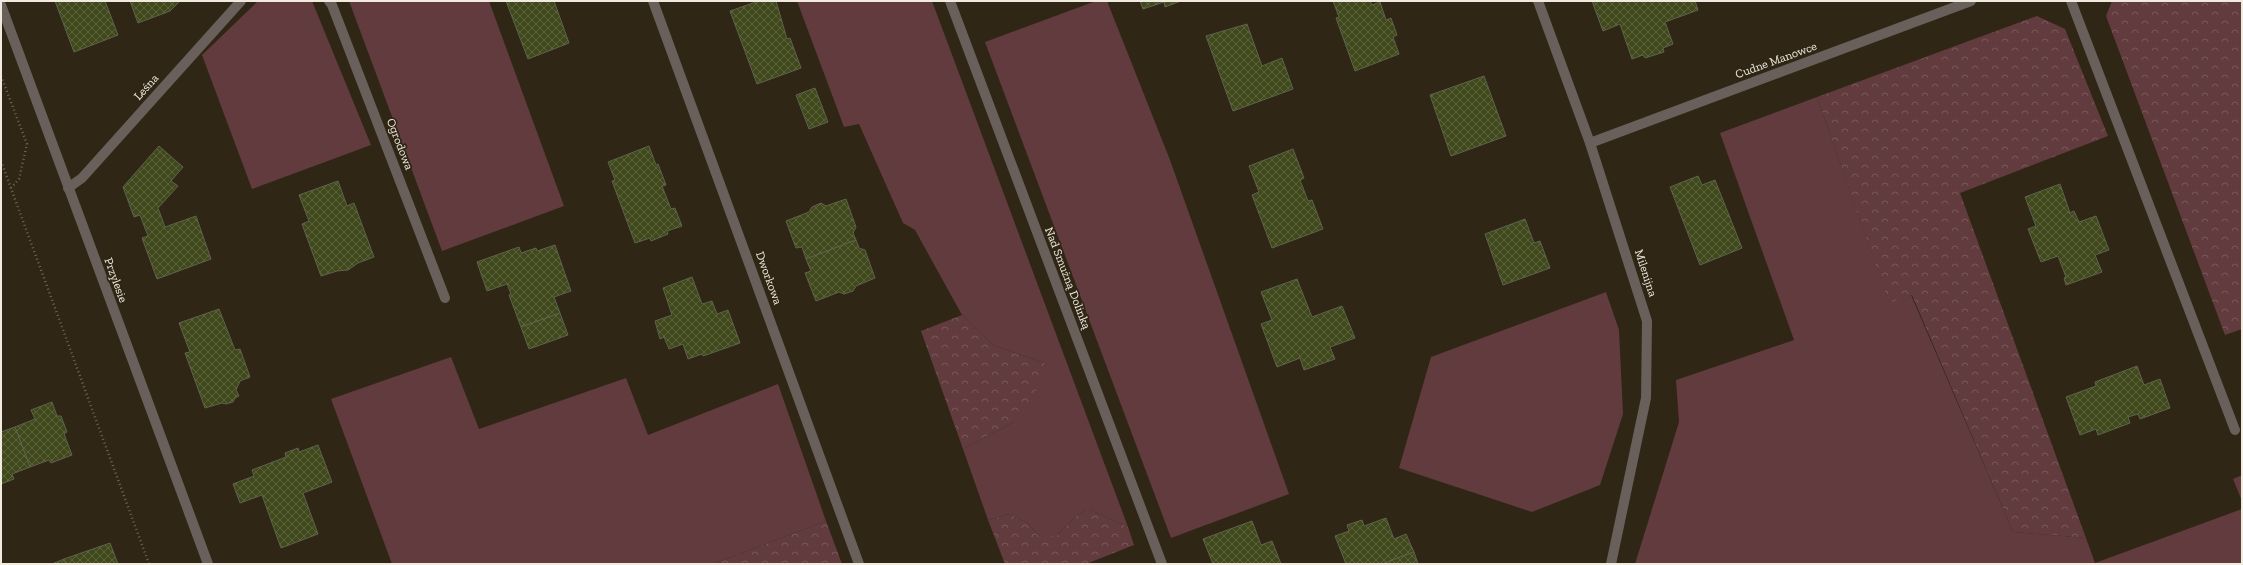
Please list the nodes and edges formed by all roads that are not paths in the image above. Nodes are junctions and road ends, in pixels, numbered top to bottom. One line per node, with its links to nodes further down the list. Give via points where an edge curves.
1 (241, 1): 10 (street, Leśna, via 82,178)
2 (329, 1): 11 (street, Ogrodowa)
3 (654, 1): 14 (street, Dworkowa)
4 (950, 1): 15 (street, Nad Smużną Dolinką)
5 (1538, 1): 9 (street, Milenijna)
6 (1971, 1): 9 (street, Cudne Manowce)
7 (2071, 1): 12 (street)
8 (1, 5): 10 (street, Przylesie)
9 (1590, 143): 16 (street, Milenijna, via 1647,321 1646,398)
10 (68, 188): 13 (street, Przylesie)
11 (444, 298)
12 (2235, 430)
13 (208, 564)
14 (859, 564)
15 (1162, 564)
16 (1611, 564)

